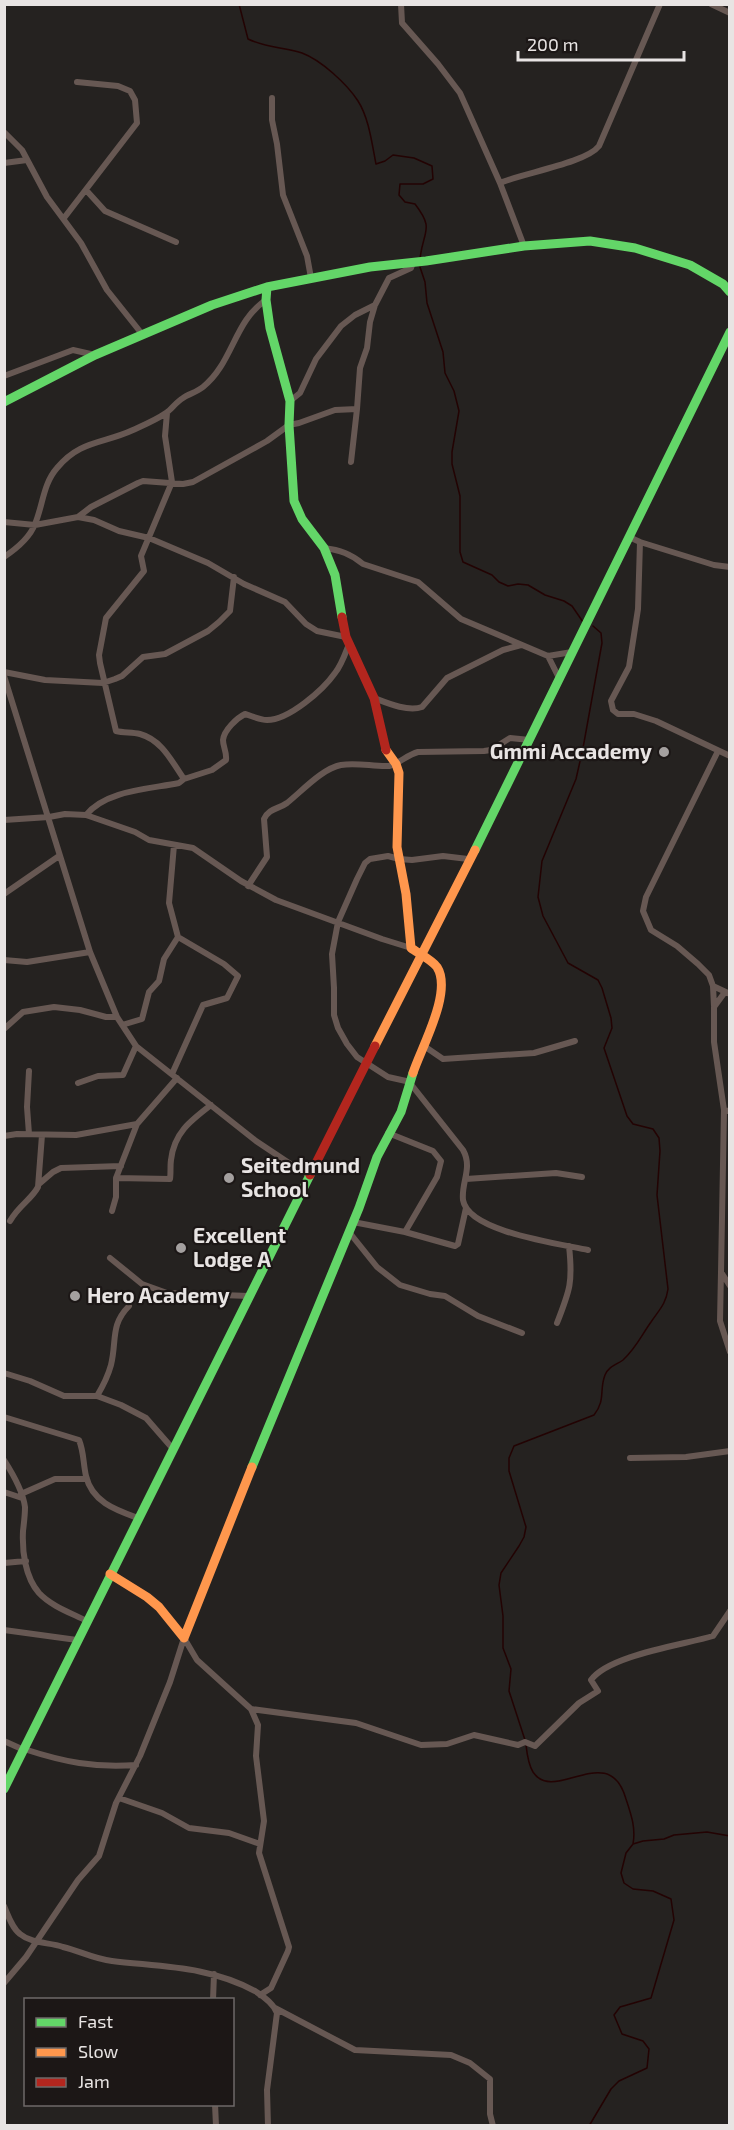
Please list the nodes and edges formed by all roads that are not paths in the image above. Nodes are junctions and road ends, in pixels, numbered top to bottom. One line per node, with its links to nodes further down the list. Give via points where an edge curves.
1 (400, 4): 10 (street, via 402,23 460,93)
2 (660, 4): 10 (street, via 599,147 579,159)
3 (711, 4): 4 (street)
4 (729, 13)
5 (77, 82): 11 (street, via 130,91 137,123)
6 (272, 98): 17 (street, via 283,195 307,256)
7 (4, 132): 8 (street)
8 (27, 160): 9 (street); 12 (street, via 47,197)
9 (4, 163)
10 (500, 183): 14 (street)
11 (86, 190): 12 (street); 13 (street, via 105,211)
12 (64, 218): 24 (street, via 107,290)
13 (176, 242)
14 (524, 246): 15 (street); 16 (street, via 590,241 635,248 690,265)
15 (418, 262): 17 (street); 22 (street, via 389,278)
16 (710, 276): 18 (street); 20 (street)
17 (311, 278): 19 (street)
18 (729, 280)
19 (267, 288): 21 (street); 24 (street, via 212,305)
20 (729, 292)
21 (266, 300): 27 (street); 30 (street, via 245,319 221,368)
22 (375, 305): 27 (street, via 341,326 316,359 300,393); 29 (street, via 360,368)
23 (729, 332): 37 (street)
24 (142, 334): 25 (street)
25 (95, 355): 26 (street, via 73,350); 28 (street)
26 (4, 376)
27 (290, 401): 31 (street)
28 (4, 402)
29 (357, 409): 31 (street, via 335,410); 32 (street)
30 (167, 413): 33 (street, via 165,436); 36 (street, via 130,432 75,451 48,482)
31 (289, 425): 33 (street, via 193,482); 40 (street, via 294,501)
32 (351, 462)
33 (172, 482): 34 (street, via 138,483); 38 (street)
34 (78, 517): 36 (street); 38 (street)
35 (4, 522): 36 (street)
36 (35, 525): 41 (street, via 18,547)
37 (629, 537): 39 (street); 46 (street)
38 (149, 538): 43 (street); 51 (street, via 141,556 144,571 106,615 99,654)
39 (640, 542): 42 (street); 54 (street, via 638,609 629,667 611,706 618,714 656,721)
40 (324, 548): 44 (street, via 335,575); 45 (street, via 341,550 363,564 414,580 458,618)
41 (4, 557)
42 (729, 567)
43 (234, 577): 44 (street, via 285,602 317,631); 51 (street, via 230,611 208,631 165,654 142,657 122,676)
44 (348, 640): 52 (street); 57 (street, via 335,673 322,688 280,717 238,717 224,740 226,760 212,770)
45 (522, 645): 47 (street); 52 (street, via 503,650 447,678 422,708)
46 (572, 652): 47 (street); 50 (street)
47 (548, 656): 50 (street)
48 (4, 672): 51 (street, via 45,680)
49 (4, 676): 59 (street)
50 (559, 678): 53 (street)
51 (103, 682): 57 (street, via 116,731 152,739)
52 (374, 698): 56 (street, via 386,749)
53 (530, 740): 56 (street, via 510,738 484,751 418,752); 64 (street)
54 (718, 751): 55 (street); 73 (street, via 645,897 643,910 651,930 707,971)
55 (729, 756)
56 (396, 764): 63 (street); 65 (street, via 337,766 270,811 264,819 267,857)
57 (184, 779): 58 (street, via 122,794)
58 (86, 815): 59 (street); 61 (street, via 149,840)
59 (49, 817): 60 (street); 62 (street)
60 (4, 820)
61 (174, 845): 65 (street, via 198,850); 68 (street, via 169,903)
62 (59, 856): 66 (street); 70 (street)
63 (399, 859): 64 (street); 67 (street, via 380,856 365,863); 69 (street)
64 (468, 859): 71 (street)
65 (248, 886): 67 (street)
66 (4, 894)
67 (338, 922): 69 (street); 82 (street, via 332,954 334,1015 346,1044)
68 (178, 937): 77 (street, via 164,958 159,981 149,992 142,1019); 84 (street, via 238,976 227,998 203,1005)
69 (411, 948): 71 (street)
70 (90, 952): 72 (street, via 27,962); 76 (street)
71 (422, 954): 81 (street, via 437,967 441,983 439,1007); 82 (street)
72 (4, 960)
73 (713, 986): 74 (street); 75 (street)
74 (727, 993): 75 (street)
75 (714, 1007): 88 (street, via 714,1042)
76 (117, 1017): 77 (street); 78 (street, via 54,1007 23,1012)
77 (122, 1025): 80 (street)
78 (4, 1029)
79 (575, 1041): 81 (street, via 534,1053 443,1059)
80 (136, 1046): 84 (street); 85 (street, via 123,1075 98,1076)
81 (424, 1046): 86 (street)
82 (367, 1064): 86 (street, via 388,1077); 95 (street)
83 (29, 1071): 91 (street)
84 (175, 1076): 87 (street); 89 (street)
85 (78, 1083)
86 (410, 1083): 90 (street, via 401,1112); 98 (street, via 463,1150 468,1163)
87 (211, 1105): 95 (street, via 256,1141); 97 (street, via 179,1134 173,1147 170,1179)
88 (727, 1110): 109 (street)
89 (137, 1124): 92 (street, via 82,1135); 94 (street)
90 (388, 1133): 103 (street); 105 (street, via 433,1151 441,1161 437,1177)
91 (29, 1134): 92 (street); 93 (street)
92 (42, 1135): 99 (street)
93 (4, 1136)
94 (121, 1166): 97 (street); 99 (street, via 61,1168)
95 (310, 1174): 111 (street)
96 (582, 1177): 98 (street, via 556,1173)
97 (116, 1178): 101 (street)
98 (466, 1179): 100 (street)
99 (39, 1184): 102 (street)
100 (466, 1208): 105 (street, via 456,1246); 106 (street, via 481,1221 513,1234)
101 (112, 1211)
102 (10, 1221)
103 (353, 1222): 104 (street); 105 (street)
104 (349, 1232): 114 (street, via 377,1268 400,1284 446,1296 478,1316); 133 (street)
105 (405, 1232)
106 (569, 1246): 107 (street); 113 (street, via 572,1280)
107 (588, 1250)
108 (110, 1258): 111 (street, via 142,1284 167,1293)
109 (721, 1272): 110 (street); 115 (street, via 720,1321)
110 (729, 1286)
111 (249, 1296): 119 (street)
112 (129, 1306): 117 (street, via 115,1328 112,1363)
113 (557, 1323)
114 (522, 1333)
115 (729, 1352)
116 (4, 1373): 117 (street, via 64,1396)
117 (97, 1396): 119 (street, via 146,1418)
118 (4, 1417): 123 (street, via 79,1440)
119 (173, 1449): 126 (street)
120 (729, 1451): 121 (street)
121 (630, 1458)
122 (4, 1460): 125 (street)
123 (87, 1479): 125 (street, via 55,1479); 126 (street, via 98,1499)
124 (4, 1492): 125 (street)
125 (22, 1496): 127 (street)
126 (138, 1518): 129 (street)
127 (26, 1561): 128 (street); 131 (street, via 32,1583 40,1594)
128 (4, 1563)
129 (110, 1574): 131 (street); 133 (street, via 153,1602)
130 (729, 1611): 135 (street, via 713,1636 638,1654 596,1672 591,1680 598,1690 535,1746 525,1742 518,1746 474,1735 447,1744 422,1745 356,1723)
131 (87, 1621): 134 (street)
132 (4, 1630): 134 (street)
133 (184, 1638): 135 (street, via 197,1660); 138 (street)
134 (77, 1640): 137 (street)
135 (251, 1709): 141 (street, via 258,1725 256,1756 264,1829)
136 (4, 1741): 137 (street)
137 (24, 1750): 138 (street, via 62,1761); 139 (street)
138 (136, 1765): 140 (street)
139 (4, 1789)
140 (119, 1798): 141 (street, via 162,1813 189,1828 229,1833); 143 (street, via 99,1856)
141 (260, 1844): 146 (street, via 261,1863 289,1947 271,1988)
142 (4, 1906): 143 (street, via 16,1931)
143 (37, 1942): 144 (street, via 111,1961 175,1966); 145 (street)
144 (213, 1974): 146 (street); 147 (street)
145 (4, 1983)
146 (260, 1995): 148 (street)
147 (213, 1998)
148 (275, 2008): 151 (street, via 277,2020 267,2090); 152 (street, via 355,2050 451,2055 470,2063 490,2079)
149 (214, 2106): 150 (street)
150 (216, 2126)
151 (268, 2126)
152 (493, 2126)

